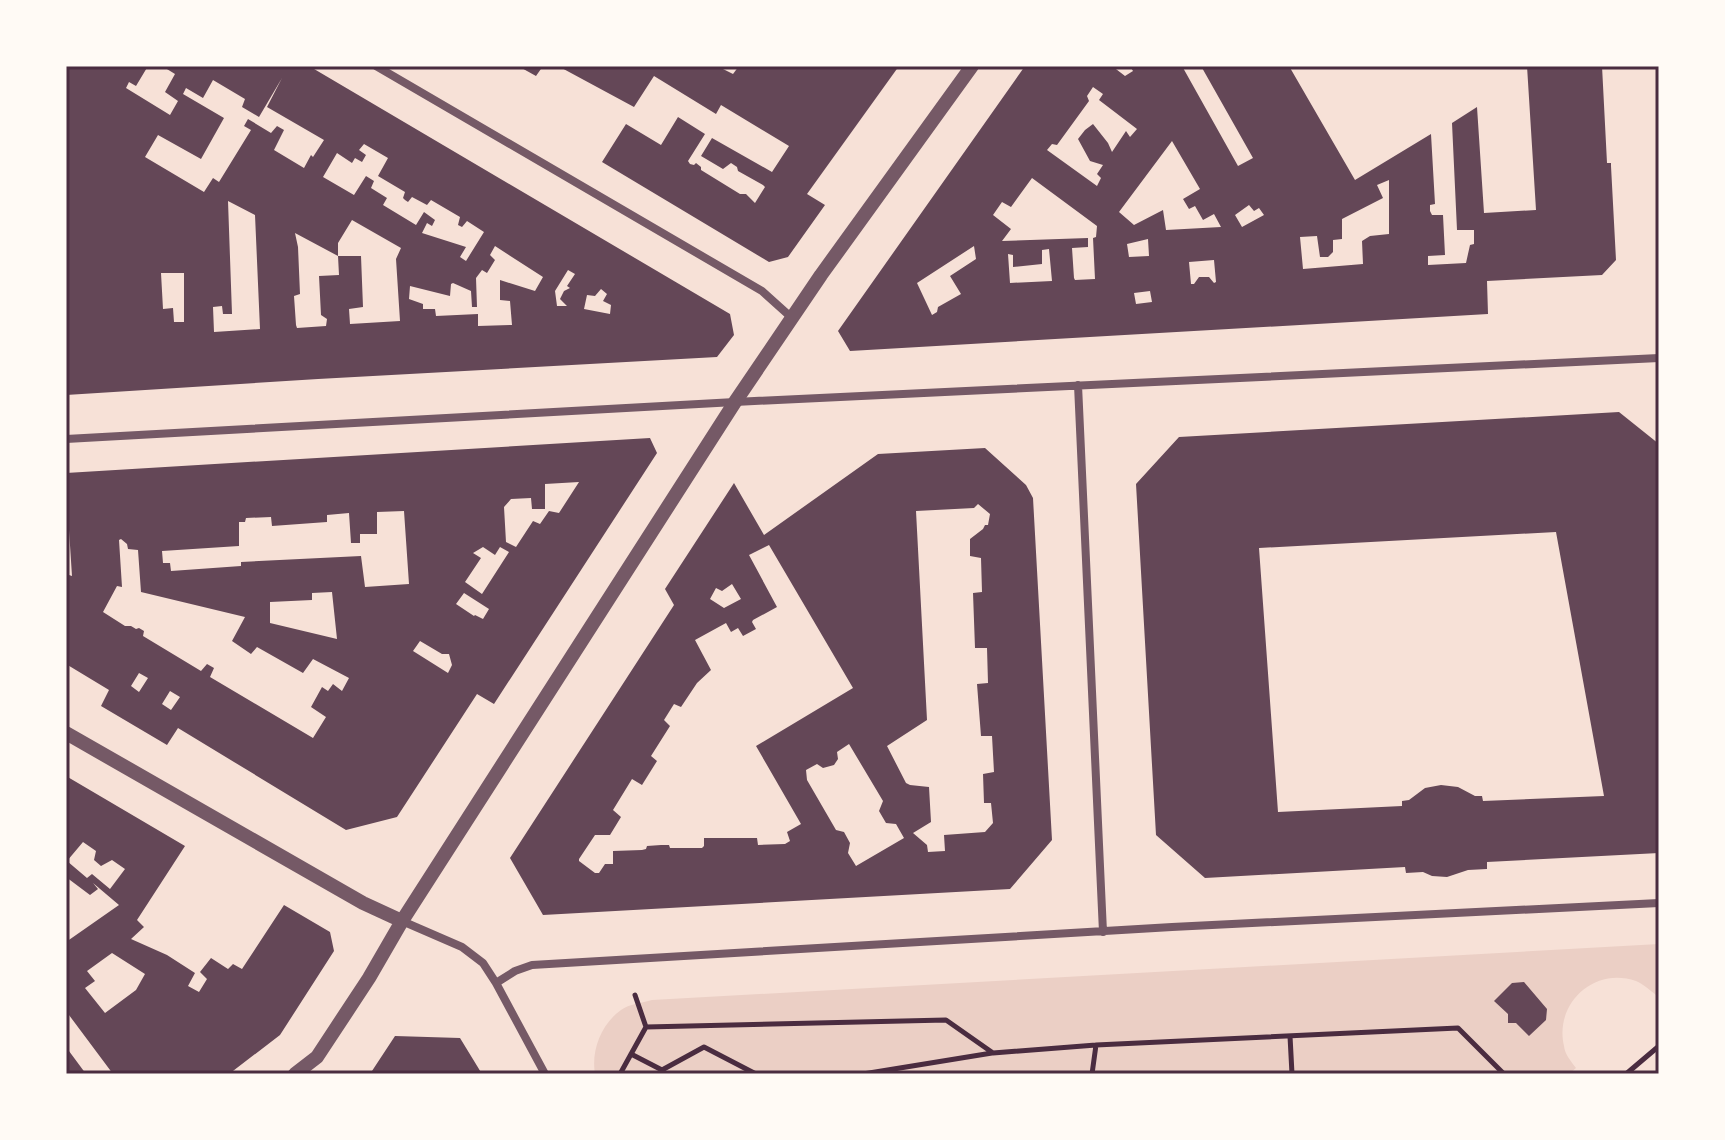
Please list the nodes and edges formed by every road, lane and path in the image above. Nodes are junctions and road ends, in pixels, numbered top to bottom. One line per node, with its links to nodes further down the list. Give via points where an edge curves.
1 (376, 66): 3 (street, via 762,291)
2 (972, 66): 3 (street)
3 (792, 318): 6 (street)
4 (1659, 358): 5 (street)
5 (1078, 385): 6 (street); 11 (street)
6 (735, 402): 7 (street); 10 (street)
7 (66, 439)
8 (66, 733): 10 (street)
9 (1659, 903): 11 (street)
10 (402, 921): 12 (street, via 462,947 483,963); 22 (street, via 317,1057)
11 (1103, 932): 12 (street, via 532,965)
12 (496, 983): 23 (street)
13 (635, 995): 14 (path)
14 (646, 1027): 18 (path, via 946,1020); 19 (path)
15 (1290, 1036): 16 (path); 29 (path); 30 (path, via 1458,1028)
16 (1096, 1045): 18 (path); 28 (path)
17 (1659, 1046): 31 (path)
18 (993, 1053): 20 (path)
19 (631, 1054): 21 (path); 24 (path)
20 (922, 1065): 26 (path); 27 (path)
21 (662, 1072): 25 (path, via 704,1047)
22 (295, 1074)
23 (545, 1074)
24 (620, 1074)
25 (756, 1074)
26 (863, 1074)
27 (923, 1074)
28 (1092, 1074)
29 (1292, 1074)
30 (1504, 1074)
31 (1626, 1074)

